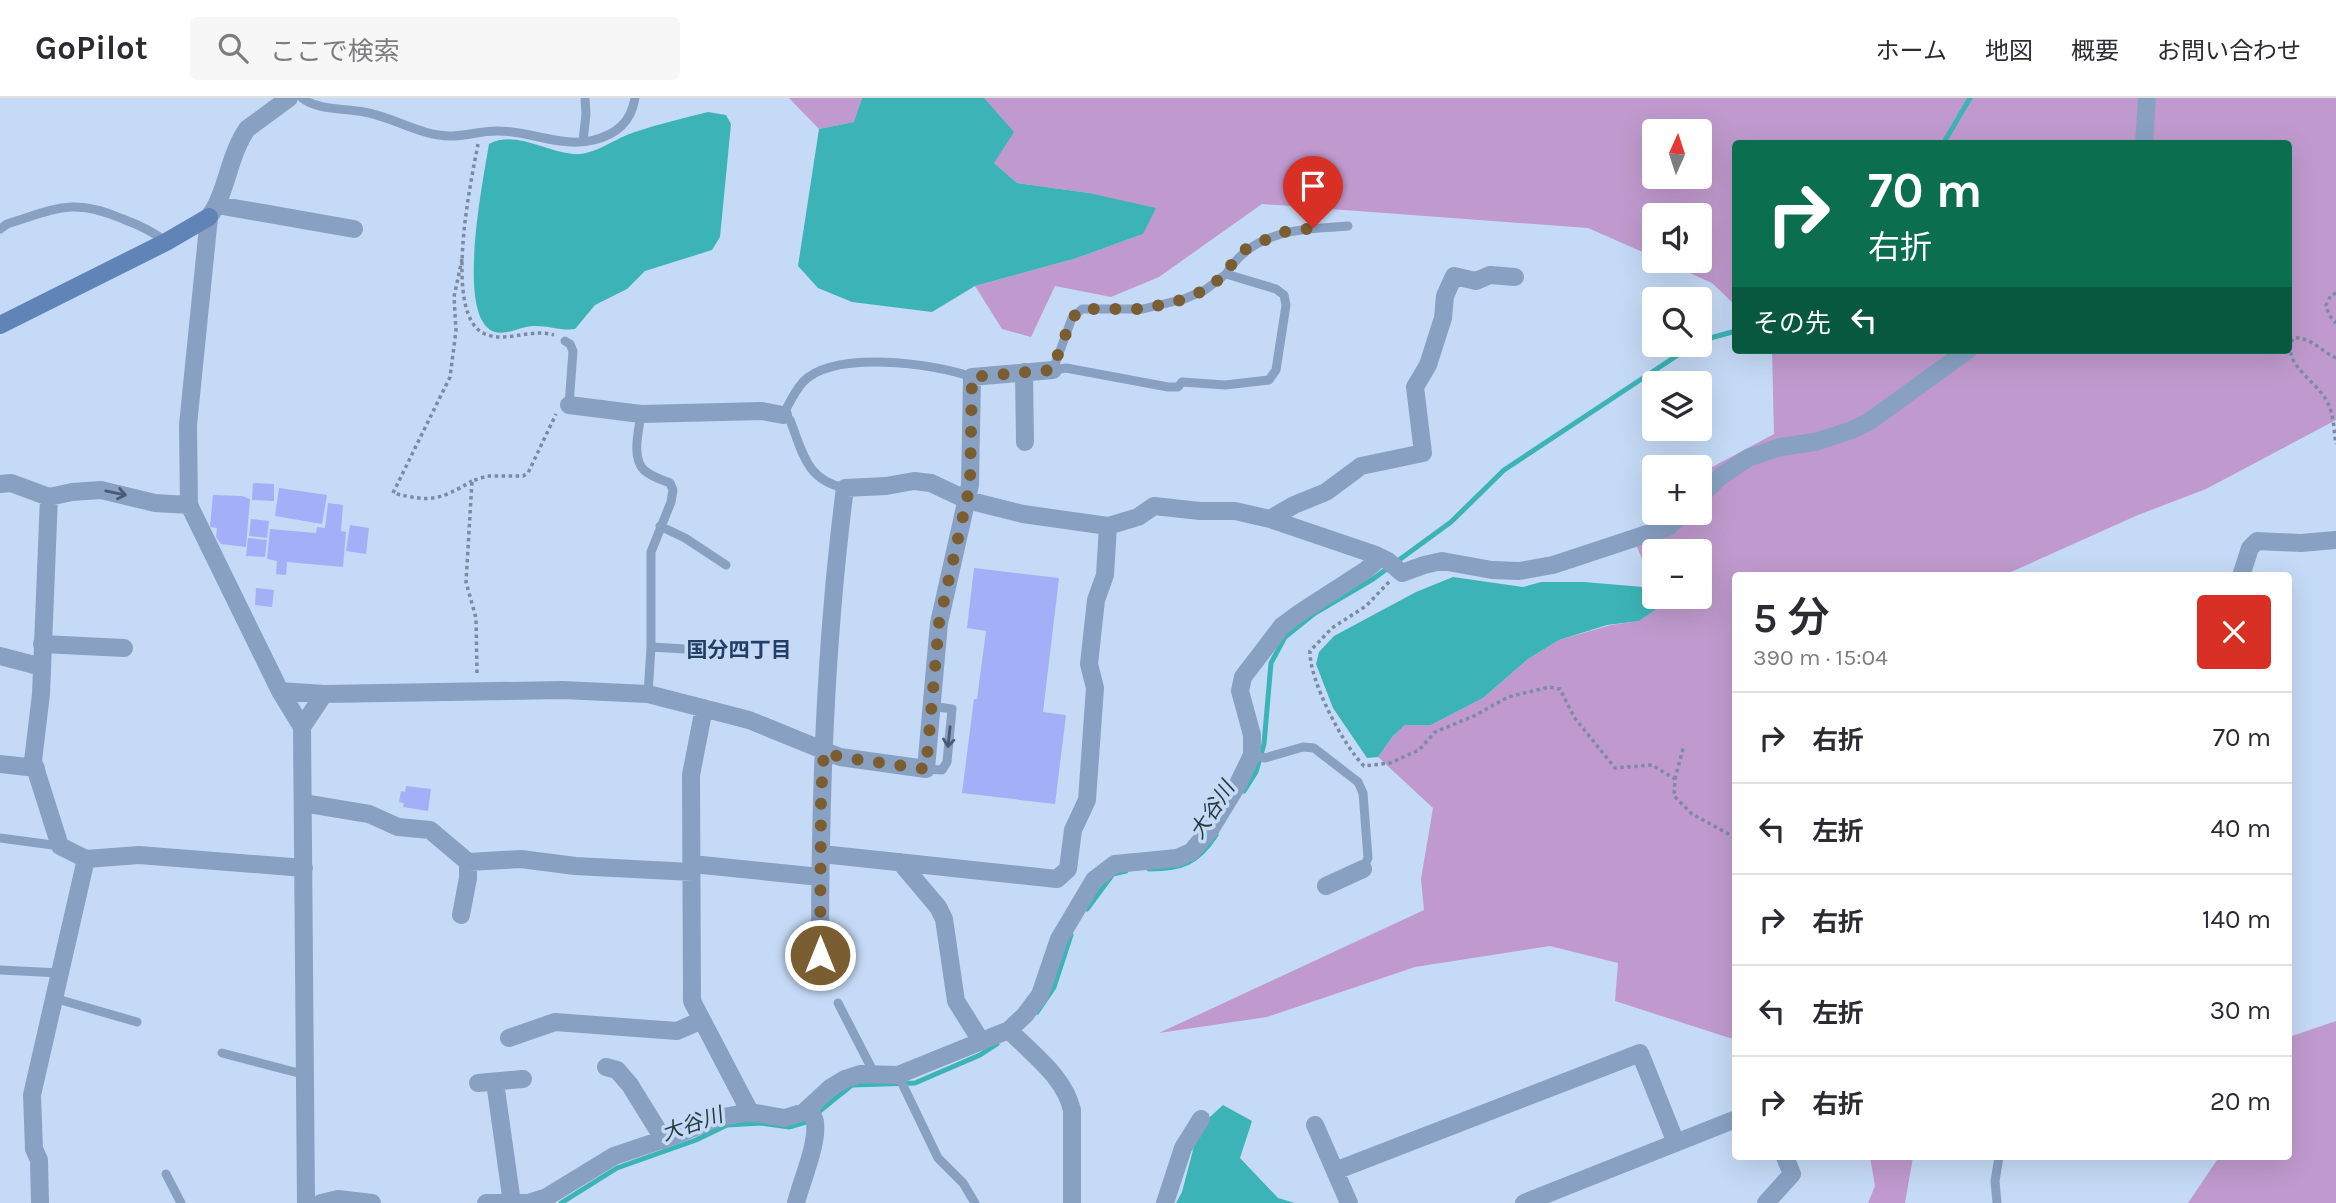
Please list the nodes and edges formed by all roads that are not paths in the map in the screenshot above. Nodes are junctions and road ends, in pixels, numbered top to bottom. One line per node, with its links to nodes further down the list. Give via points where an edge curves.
1 (303, 98): 7 (lane, via 316,106 365,112 416,131 450,136 499,131)
2 (584, 98): 7 (lane)
3 (635, 98): 7 (lane, via 622,128)
4 (2147, 98): 6 (street)
5 (276, 101): 8 (street, via 242,136)
6 (2144, 140)
7 (583, 141)
8 (213, 211): 11 (street); 12 (street); 30 (street, via 188,425)
9 (1348, 226): 13 (lane, via 1284,232 1247,248)
10 (0, 229): 12 (lane, via 7,223 80,206 99,208 151,230)
11 (355, 229)
12 (166, 242): 15 (street)
13 (1226, 274): 18 (lane, via 1185,299 1143,309 1082,309 1072,318); 18 (lane, via 1283,295 1286,305 1276,370 1269,380 1225,385 1182,382 1168,387 1066,368)
14 (1515, 277): 31 (street, via 1490,275 1476,281 1454,276 1428,365 1415,387 1423,453 1361,466 1326,492)
15 (0, 325)
16 (565, 341): 21 (lane, via 573,351)
17 (1962, 354): 26 (street, via 1870,421 1815,442 1748,458)
18 (1052, 370): 19 (street)
19 (1024, 372): 20 (street); 24 (street)
20 (972, 377): 23 (lane, via 953,370 841,364 804,381); 29 (street)
21 (569, 405): 22 (street)
22 (641, 414): 23 (street, via 762,411); 33 (lane, via 638,461 673,490)
23 (783, 415): 27 (lane, via 790,420 812,473)
24 (1025, 442)
25 (0, 484): 28 (street, via 12,483)
26 (1712, 485)
27 (845, 488): 29 (street, via 923,482); 50 (street, via 832,593)
28 (49, 498): 30 (street, one-way to 30, via 101,490 155,503); 39 (street)
29 (967, 500): 34 (street, via 1023,514); 50 (street, via 939,623 926,769)
30 (189, 505): 45 (street)
31 (1270, 519): 34 (street, via 1154,506 1138,517); 36 (street)
32 (1670, 525): 36 (street, via 1553,565 1519,571 1442,561 1402,573)
33 (660, 526): 37 (lane); 40 (lane, via 651,552)
34 (1108, 526): 63 (street, via 1105,575 1096,600 1088,664 1095,688 1087,800 1073,830)
35 (2336, 540): 38 (street, via 2257,541)
36 (1376, 555): 51 (street, via 1366,570 1282,626 1243,677 1240,691 1252,735)
37 (726, 565)
38 (2242, 572)
39 (42, 644): 41 (street); 44 (street)
40 (651, 647): 42 (lane); 47 (lane)
41 (124, 648)
42 (720, 651)
43 (0, 656): 44 (street)
44 (42, 667): 53 (street)
45 (280, 691): 46 (street); 49 (street)
46 (324, 694): 47 (street, via 477,690); 49 (street)
47 (648, 694): 48 (street)
48 (704, 708): 50 (street, via 749,720); 62 (street, via 691,775)
49 (302, 727): 54 (street)
50 (824, 752): 57 (street)
51 (1252, 755): 64 (lane, via 1265,758 1314,748 1358,782 1363,793 1368,858); 66 (street, via 1210,830 1191,852 1177,858 1115,864)
52 (0, 764): 53 (street)
53 (36, 768): 56 (street)
54 (303, 803): 59 (street, via 369,814 398,827 429,830); 61 (street)
55 (0, 838): 56 (lane)
56 (60, 846): 58 (street)
57 (822, 854): 60 (street); 65 (street)
58 (86, 859): 61 (street, via 139,855); 71 (street)
59 (468, 862): 62 (street, via 521,859 575,866); 68 (street)
60 (900, 862): 63 (street, via 1057,879); 78 (street, via 944,919 956,1001)
61 (304, 868): 82 (street)
62 (692, 868): 65 (street); 74 (street, via 692,1001)
63 (1068, 869): 66 (street)
64 (1363, 869): 67 (street)
65 (820, 877): 69 (street)
66 (1094, 880): 76 (street, via 1059,939 1040,995)
67 (1326, 886)
68 (461, 915)
69 (820, 955)
70 (0, 970): 71 (lane)
71 (60, 974): 72 (street)
72 (54, 998): 75 (lane); 96 (street, via 32,1095)
73 (838, 1003): 81 (lane)
74 (702, 1020): 77 (street, via 677,1031 555,1022); 86 (street)
75 (137, 1022)
76 (1009, 1030): 78 (street); 105 (street, via 1069,1097)
77 (509, 1038)
78 (981, 1041): 83 (street)
79 (222, 1053): 82 (lane)
80 (606, 1067): 90 (street, via 617,1070 630,1085)
81 (874, 1074): 83 (street); 85 (street, via 845,1079)
82 (306, 1075): 98 (street)
83 (898, 1075): 104 (lane, via 938,1158)
84 (523, 1079): 102 (street, via 486,1082)
85 (809, 1108): 86 (street, via 785,1118); 103 (street, via 816,1124 808,1170)
86 (750, 1112): 90 (street, via 718,1118)
87 (1201, 1119): 106 (street, via 1183,1148)
88 (1732, 1121): 91 (street)
89 (1315, 1125): 94 (street)
90 (664, 1140): 102 (street, via 614,1156 547,1197)
91 (1676, 1143): 94 (street, via 1640,1053); 108 (street)
92 (1786, 1160): 109 (street, via 1792,1174)
93 (1998, 1160): 110 (lane)
94 (1335, 1171): 107 (street)
95 (166, 1174): 97 (lane)
96 (40, 1203)
97 (181, 1203)
98 (306, 1203)
99 (321, 1203): 100 (street, via 338,1199)
100 (372, 1203)
101 (486, 1203): 102 (street)
102 (512, 1203)
103 (796, 1203)
104 (975, 1203)
105 (1072, 1203)
106 (1165, 1203)
107 (1349, 1203)
108 (1524, 1203)
109 (1766, 1203)
110 (1997, 1203)

